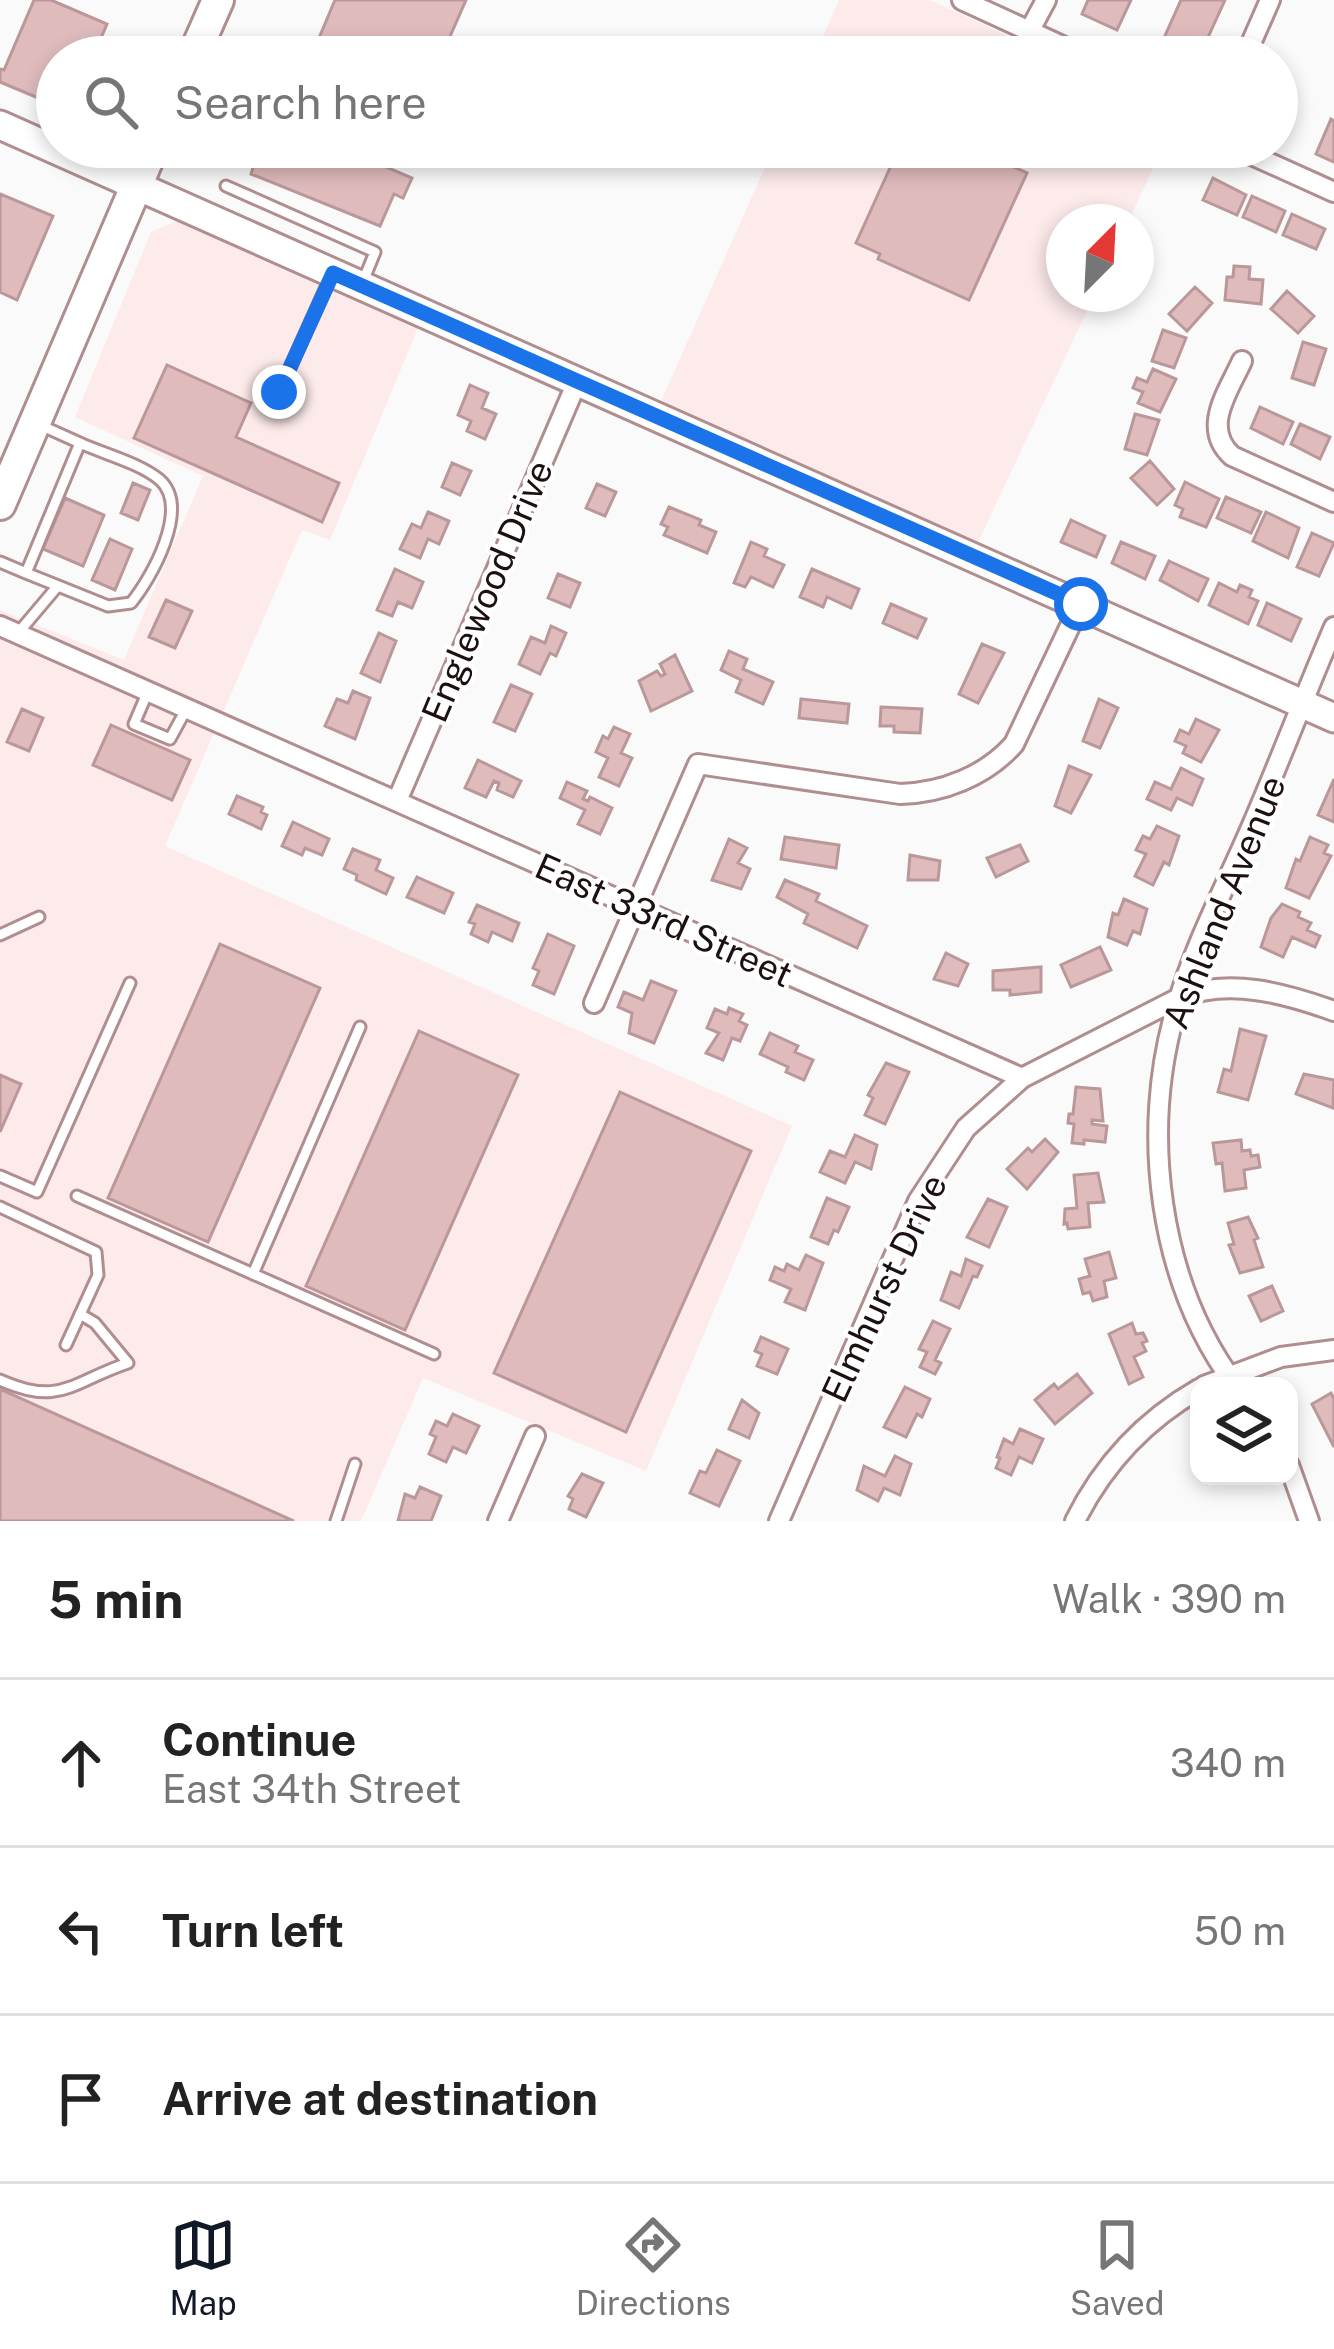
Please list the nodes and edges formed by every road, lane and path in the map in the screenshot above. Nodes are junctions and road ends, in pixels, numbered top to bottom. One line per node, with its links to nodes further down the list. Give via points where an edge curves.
1 (218, 0): 6 (main road)
2 (962, 0): 5 (street)
3 (1046, 0): 5 (street)
4 (1270, 0): 8 (street)
5 (1030, 30): 7 (street)
6 (202, 36)
7 (1042, 36)
8 (1254, 36)
9 (0, 125): 10 (street)
10 (36, 141)
11 (97, 168): 14 (street)
12 (144, 168): 14 (main road)
13 (1281, 168): 16 (street)
14 (136, 185): 17 (street); 22 (main road)
15 (226, 186): 18 (lane, via 376,251)
16 (1334, 192)
17 (333, 273): 18 (street); 21 (lane)
18 (361, 286): 20 (street)
19 (1242, 361): 24 (street, via 1216,428 1223,448)
20 (578, 382): 29 (street); 36 (street, Englewood Drive)
21 (279, 392)
22 (34, 423): 23 (lane); 25 (main road)
23 (80, 443): 27 (lane); 28 (lane, via 158,477 172,510 168,534 131,603 108,606)
24 (1334, 502)
25 (0, 504)
26 (0, 562): 27 (lane)
27 (26, 573): 28 (lane)
28 (56, 588): 31 (lane)
29 (1081, 604): 33 (street); 37 (street, via 1014,744 955,784 900,794 698,764)
30 (1334, 628): 33 (street, Ashland Avenue)
31 (9, 629): 32 (street, East 33rd Street)
32 (149, 689): 34 (street, East 33rd Street); 34 (lane, via 134,724 170,739)
33 (1303, 704): 35 (street); 41 (street, Ashland Avenue)
34 (188, 706): 36 (street, East 33rd Street)
35 (1334, 718)
36 (397, 801): 37 (street, East 33rd Street)
37 (635, 908): 42 (street); 45 (street, East 33rd Street)
38 (39, 917): 39 (lane)
39 (0, 935)
40 (130, 983): 46 (lane, via 37,1192)
41 (1179, 998): 43 (street, via 1241,990); 45 (street); 54 (street, Ashland Avenue, via 1160,1093 1161,1188 1181,1276)
42 (594, 1003)
43 (1334, 1011)
44 (360, 1027): 49 (lane)
45 (1022, 1078): 63 (street, Elmhurst Drive, via 966,1128 918,1202)
46 (0, 1176)
47 (77, 1196): 49 (lane)
48 (0, 1207): 50 (lane, via 96,1252 98,1275)
49 (253, 1274): 53 (lane)
50 (80, 1314): 51 (lane); 56 (lane, via 128,1364 50,1395)
51 (66, 1345)
52 (1334, 1350): 55 (street, via 1289,1355)
53 (434, 1354)
54 (1231, 1377)
55 (1239, 1377)
56 (0, 1380)
57 (1190, 1395): 64 (street, via 1129,1444)
58 (535, 1436): 62 (street)
59 (355, 1464): 61 (lane)
60 (1296, 1485): 65 (street)
61 (336, 1521)
62 (498, 1521)
63 (779, 1521)
64 (1075, 1521)
65 (1309, 1521)

